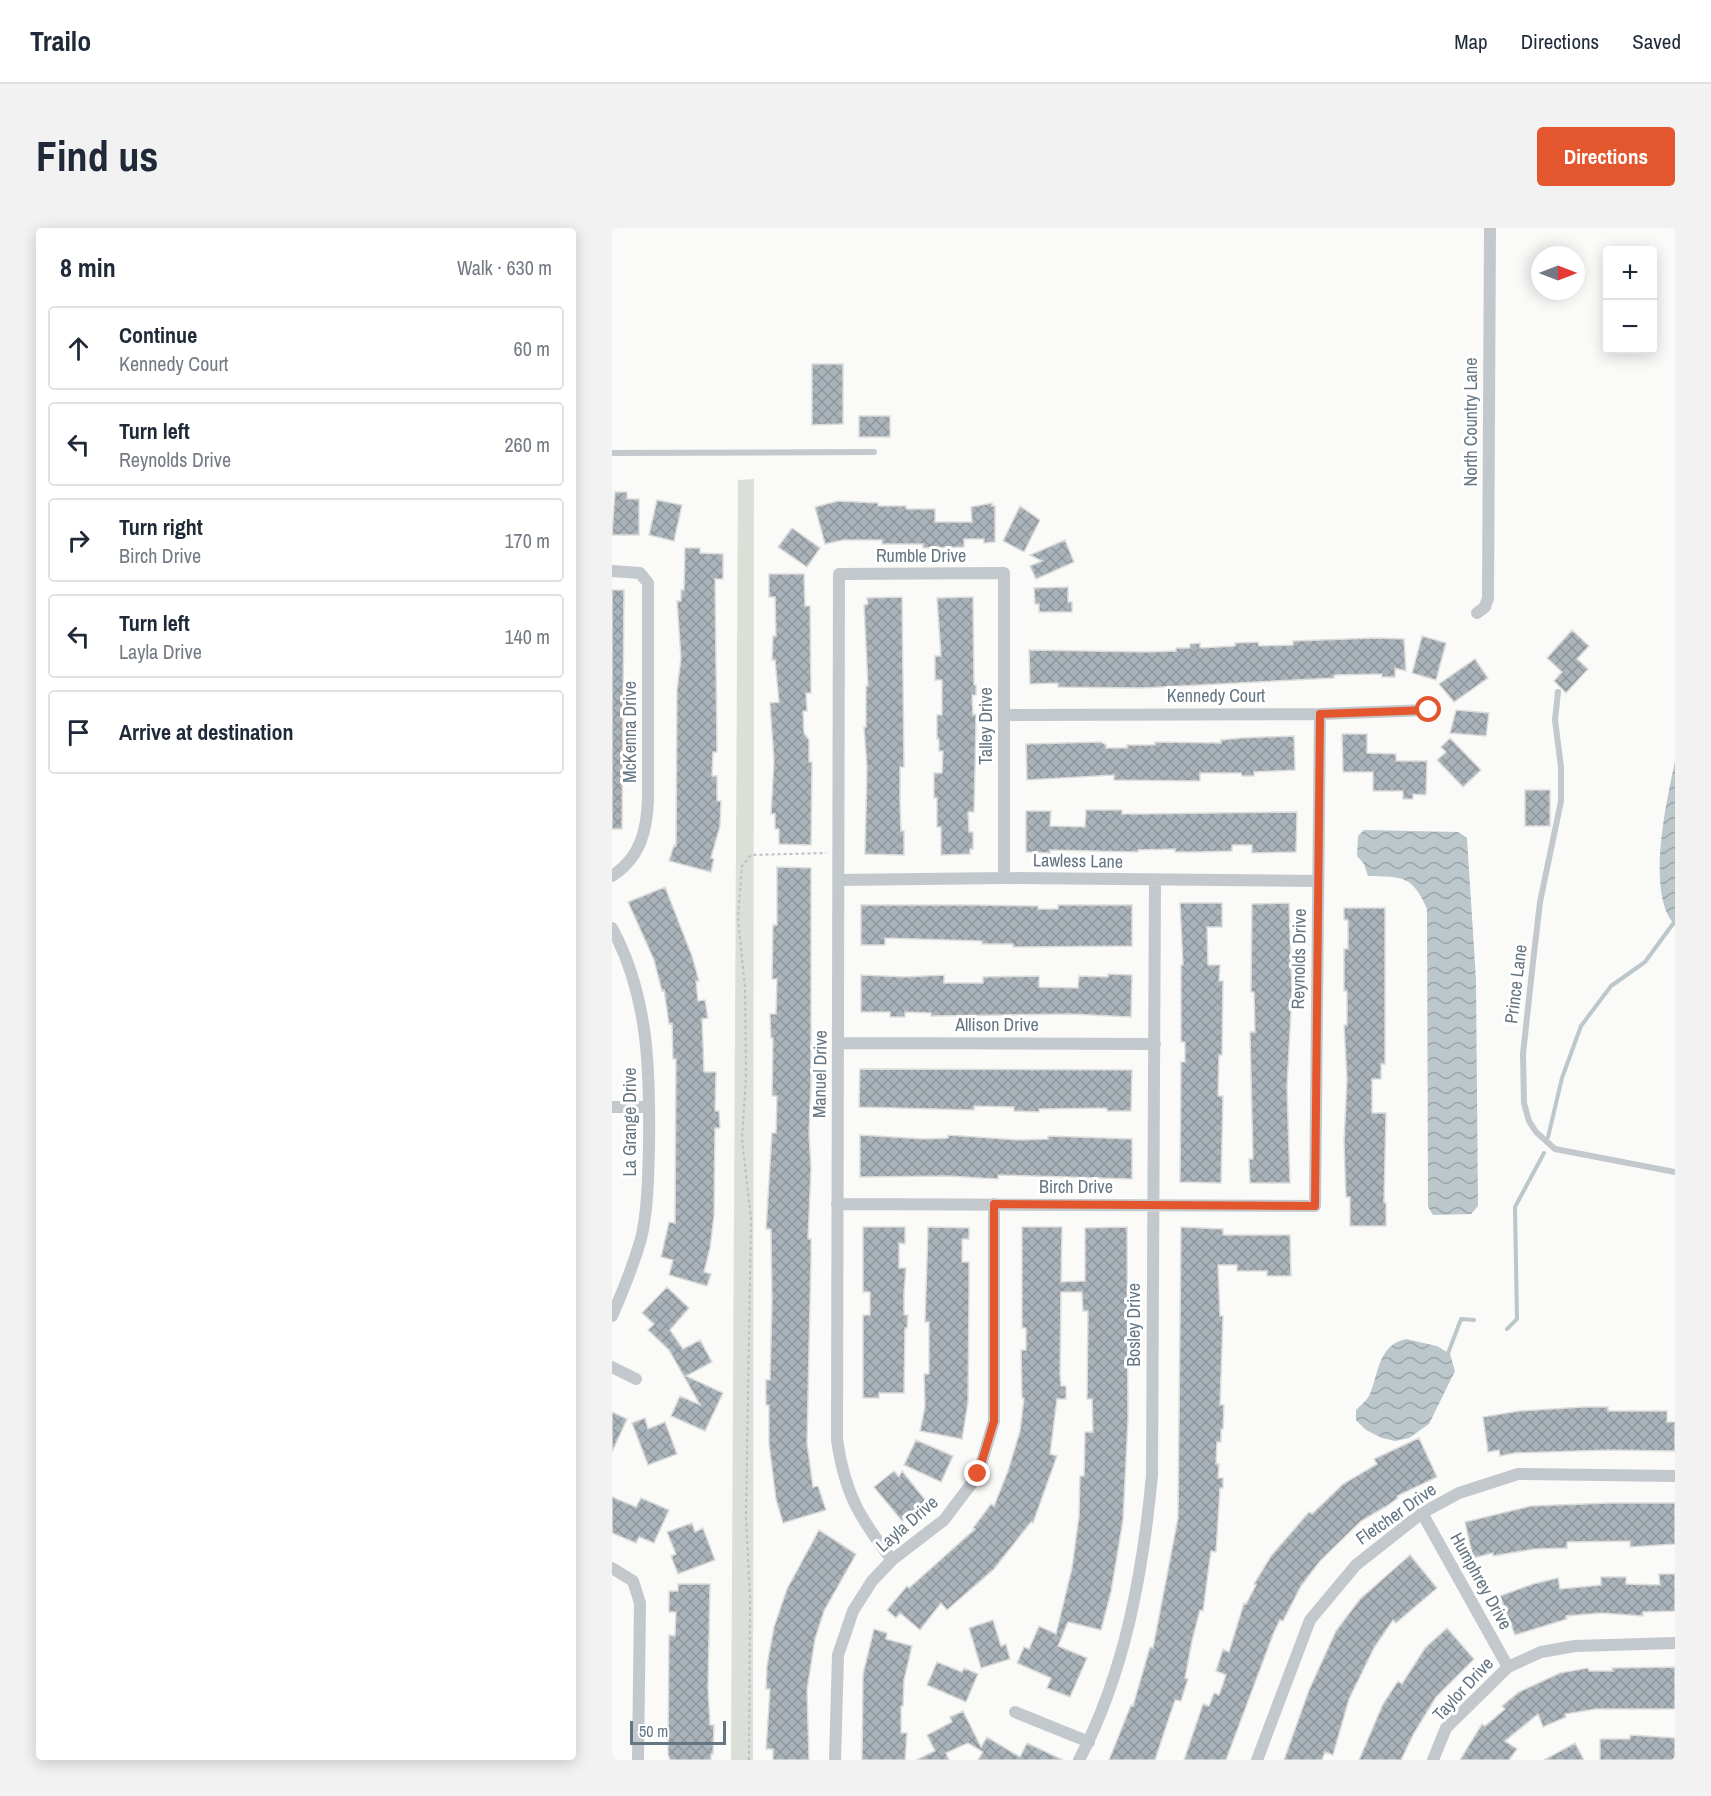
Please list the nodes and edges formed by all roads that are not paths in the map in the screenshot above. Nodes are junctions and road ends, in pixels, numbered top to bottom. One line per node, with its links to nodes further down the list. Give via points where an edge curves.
1 (1490, 228): 7 (street, North Country Lane, via 1488,598)
2 (874, 452): 3 (lane)
3 (612, 453)
4 (612, 571): 12 (street, McKenna Drive, via 636,572 644,576 648,588 648,825 639,849)
5 (1004, 573): 6 (street, Rumble Drive); 11 (street, Talley Drive)
6 (839, 574): 14 (street, Manuel Drive)
7 (1477, 613)
8 (1558, 692): 22 (lane, Prince Lane, via 1555,720 1562,801 1540,902 1523,1054 1524,1103 1536,1132 1556,1149)
9 (1429, 710): 10 (street, Kennedy Court)
10 (1320, 714): 11 (street, Kennedy Court); 16 (street, Reynolds Drive)
11 (1004, 715): 13 (street, Talley Drive)
12 (612, 876)
13 (1004, 878): 14 (street, Lawless Lane); 15 (street, Lawless Lane)
14 (838, 880): 18 (street, Manuel Drive)
15 (1155, 880): 16 (street, Lawless Lane); 19 (street, Bosley Drive)
16 (1318, 881): 26 (street, Reynolds Drive)
17 (612, 928): 21 (street, La Grange Drive, via 638,995 647,1045)
18 (838, 1043): 19 (street, Allison Drive); 23 (street, Manuel Drive)
19 (1155, 1044): 25 (street, Bosley Drive)
20 (612, 1107): 21 (street)
21 (650, 1107): 27 (street, La Grange Drive, via 647,1198 641,1237)
22 (1675, 1172)
23 (837, 1204): 24 (street, Birch Drive); 32 (street, Manuel Drive, via 837,1440 842,1474 854,1506)
24 (994, 1204): 25 (street, Birch Drive); 32 (street, Layla Drive, via 994,1421 978,1474 944,1520)
25 (1153, 1205): 26 (street, Birch Drive); 37 (street, Bosley Drive, via 1152,1475 1147,1529 1130,1618)
26 (1315, 1206)
27 (612, 1316)
28 (612, 1367): 29 (street)
29 (636, 1379)
30 (1675, 1476): 31 (street, Fletcher Drive, via 1518,1474 1459,1493)
31 (1422, 1513): 35 (street, Humphrey Drive); 41 (street, Fletcher Drive, via 1356,1565 1310,1620)
32 (892, 1560): 39 (street, Layla Drive, via 872,1581 853,1611 838,1655)
33 (612, 1568): 38 (street, via 633,1581 640,1603)
34 (1675, 1643): 35 (street, Taylor Drive, via 1575,1646 1541,1652)
35 (1508, 1667): 42 (street, Taylor Drive, via 1446,1728)
36 (1015, 1712): 37 (street)
37 (1089, 1742): 40 (street, Bosley Drive)
38 (638, 1760)
39 (835, 1760)
40 (1079, 1760)
41 (1257, 1760)
42 (1433, 1760)

